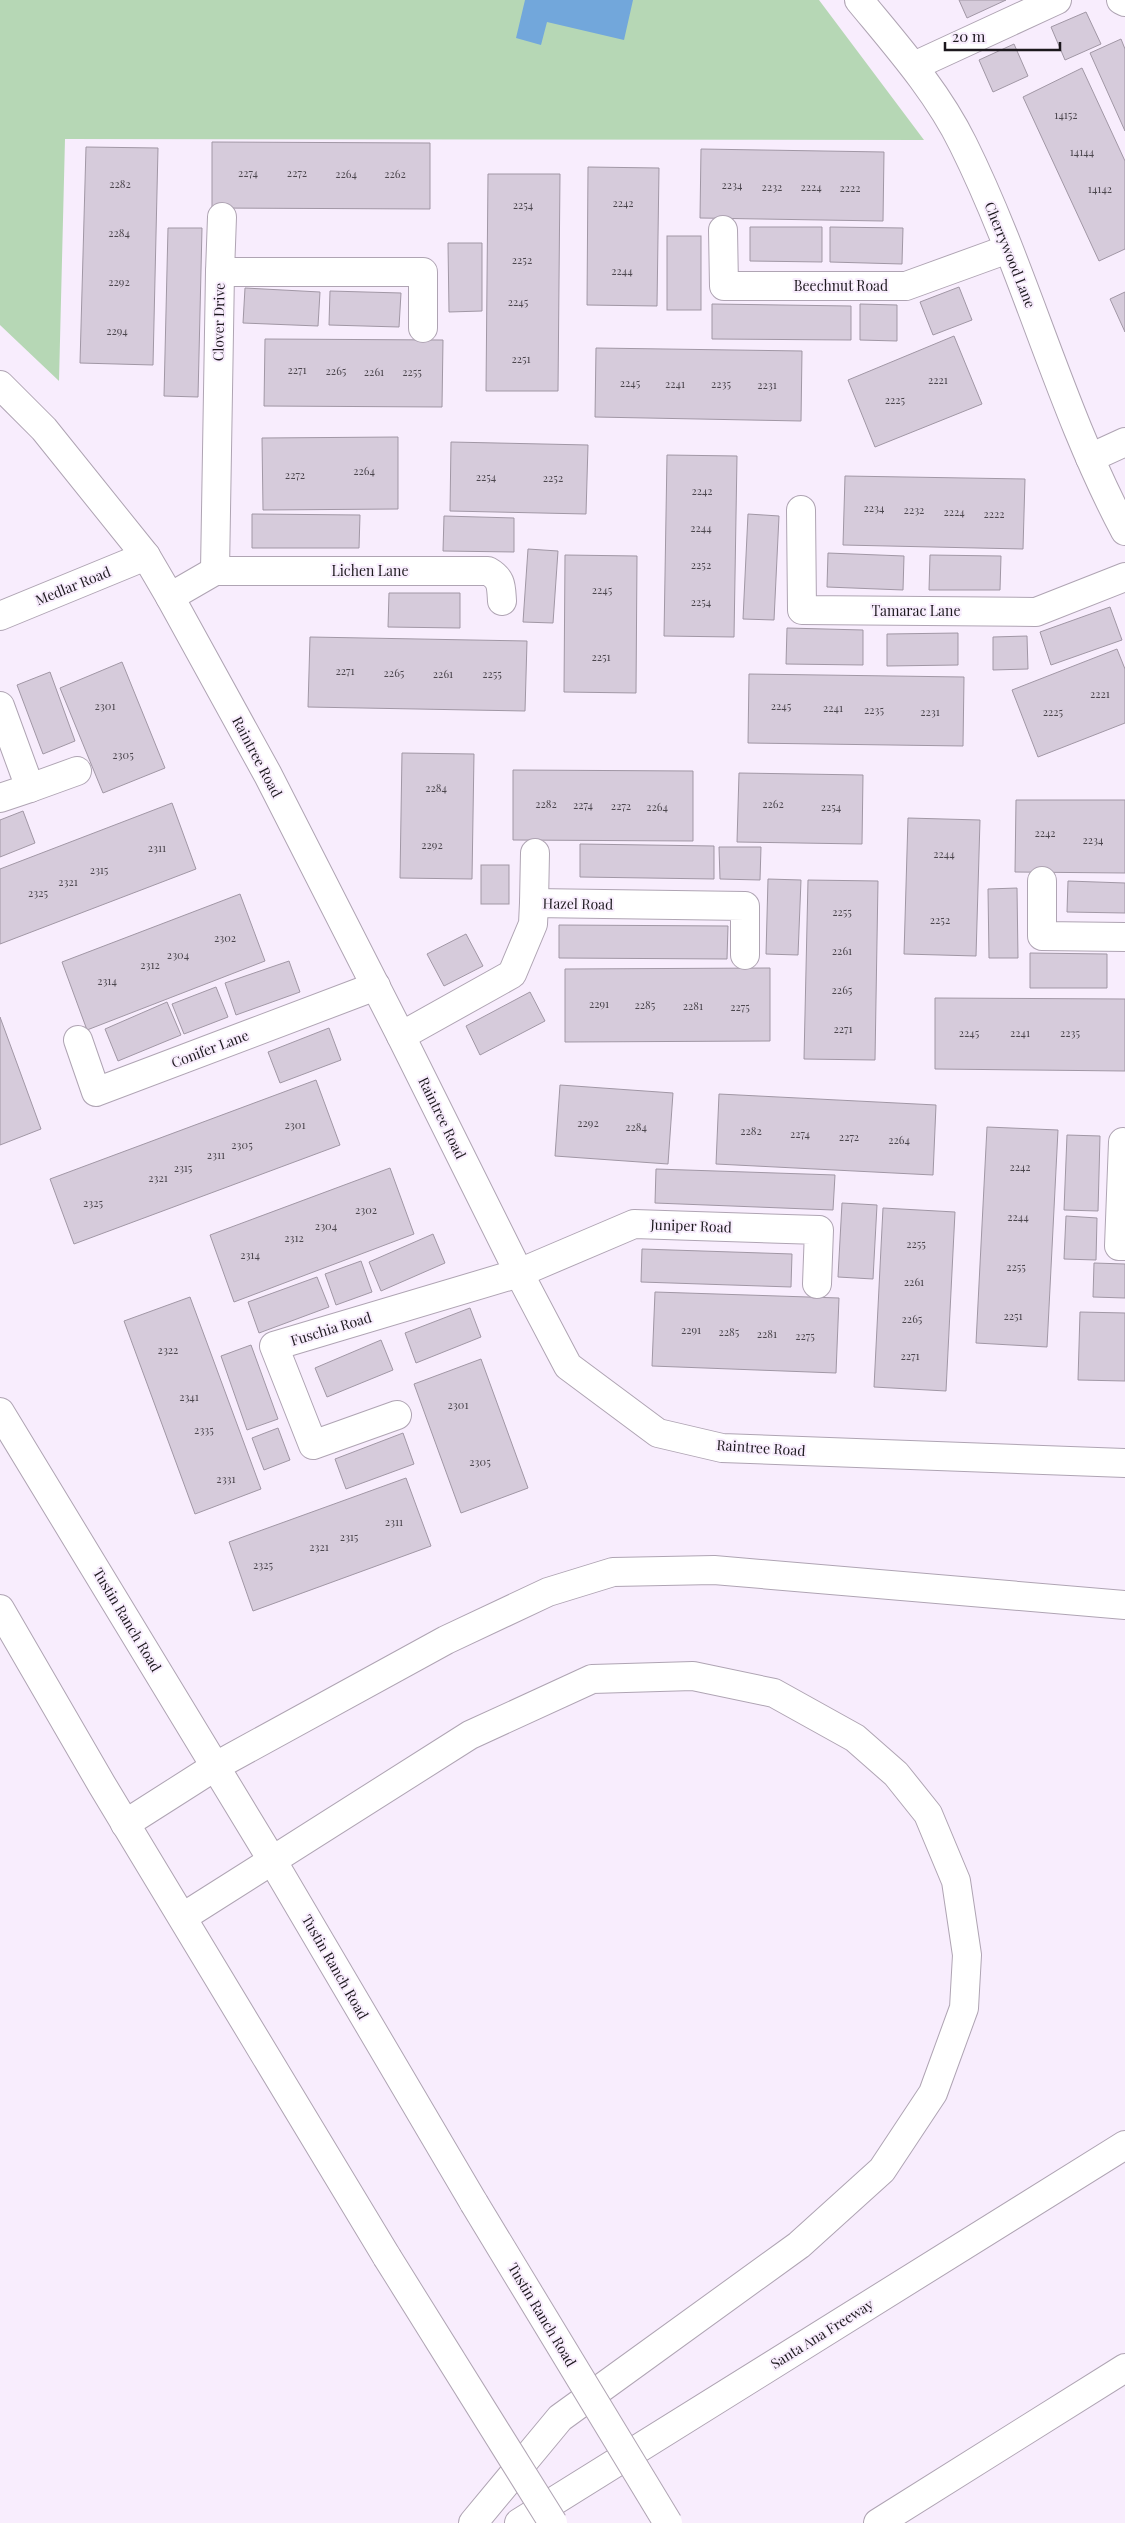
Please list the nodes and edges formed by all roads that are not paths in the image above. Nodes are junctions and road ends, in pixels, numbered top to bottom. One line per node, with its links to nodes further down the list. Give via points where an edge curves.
1 (859, 0): 5 (main road, Cherrywood Lane)
2 (1057, 0): 5 (main road)
3 (1121, 0): 4 (main road)
4 (1125, 2)
5 (914, 66): 8 (main road, Cherrywood Lane, via 962,142)
6 (222, 217): 9 (main road)
7 (724, 230): 8 (main road, Beechnut Road, via 724,286 906,286)
8 (1008, 249): 13 (main road, Cherrywood Lane)
9 (220, 272): 10 (main road, Clover Drive, via 423,272); 17 (main road, Clover Drive)
10 (423, 328)
11 (0, 386): 16 (main road, Raintree Road, via 44,429)
12 (1125, 442): 13 (main road)
13 (1090, 458): 15 (main road, Cherrywood Lane)
14 (801, 510): 18 (main road, Tamarac Lane, via 802,610 1036,612)
15 (1125, 531)
16 (146, 556): 19 (main road, Raintree Road); 21 (main road, Medlar Road)
17 (215, 571): 19 (main road); 20 (main road, Lichen Lane, via 488,571 502,584)
18 (1125, 577)
19 (170, 597): 31 (main road, Raintree Road, via 268,776)
20 (502, 601)
21 (0, 616)
22 (0, 706): 24 (main road)
23 (77, 771): 24 (main road)
24 (30, 788): 25 (main road)
25 (0, 798)
26 (535, 853): 28 (main road)
27 (1042, 881): 29 (main road, via 1042,936)
28 (534, 903): 30 (main road, Hazel Road, via 745,906); 32 (main road, Hazel Road, via 533,924 512,974)
29 (1125, 937)
30 (745, 955)
31 (376, 986): 32 (main road, Raintree Road); 33 (main road, Conifer Lane, via 96,1092)
32 (401, 1036): 36 (main road, Raintree Road)
33 (78, 1040)
34 (1123, 1142): 35 (main road, via 1119,1246)
35 (1125, 1246)
36 (519, 1273): 37 (main road, Juniper Road, via 634,1224 819,1230); 39 (main road, Fuschia Road, via 274,1346 313,1445); 40 (main road, Raintree Road, via 568,1366 658,1433 722,1448)
37 (816, 1284)
38 (0, 1412): 43 (main road, Tustin Ranch Road)
39 (397, 1415)
40 (1125, 1463)
41 (1125, 1605): 43 (main road, via 714,1570 613,1572 548,1592 446,1640)
42 (0, 1610): 44 (main road)
43 (216, 1766): 44 (main road); 45 (main road, Tustin Ranch Road)
44 (126, 1824): 46 (main road)
45 (272, 1860): 46 (main road); 49 (main road, via 470,1735 592,1679 693,1676 774,1693 855,1738 896,1774 928,1814 956,1881 967,1955 964,2008 933,2093 882,2170 800,2245 560,2418); 52 (main road, Tustin Ranch Road, bridge)
46 (183, 1916): 51 (main road, bridge, via 387,2257)
47 (1125, 2145): 50 (main road, Santa Ana Freeway)
48 (1125, 2368): 53 (main road)
49 (473, 2523)
50 (519, 2523)
51 (553, 2523)
52 (668, 2523)
53 (878, 2523)

